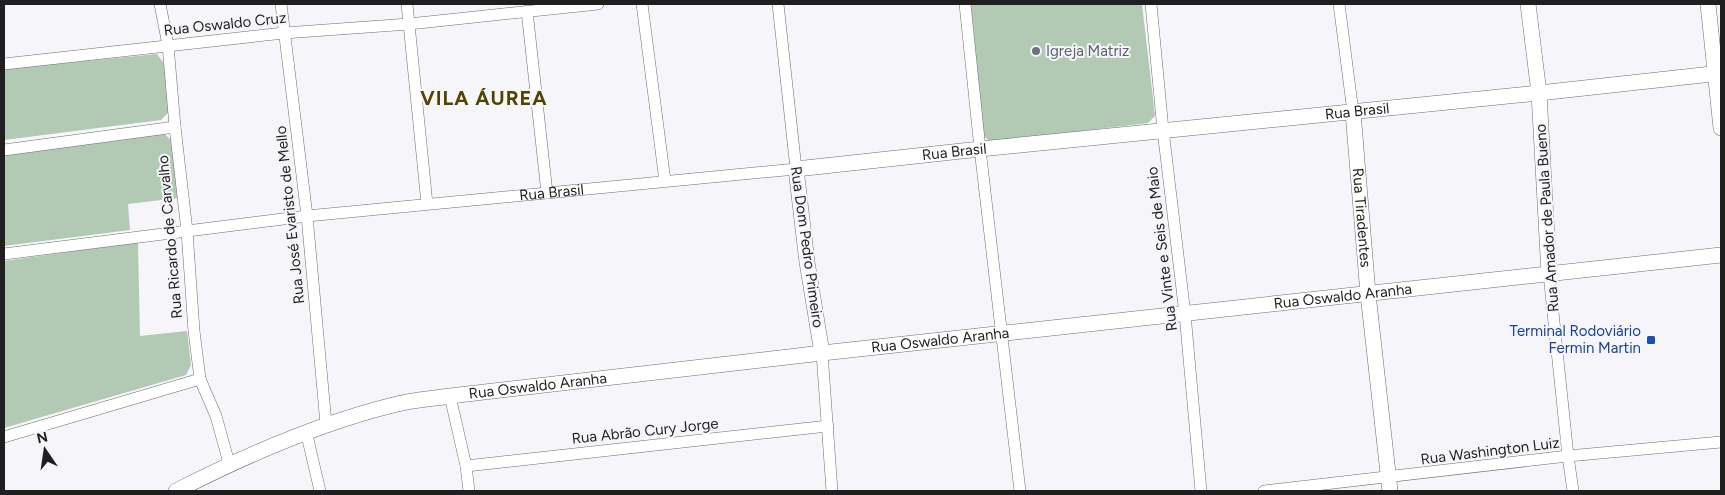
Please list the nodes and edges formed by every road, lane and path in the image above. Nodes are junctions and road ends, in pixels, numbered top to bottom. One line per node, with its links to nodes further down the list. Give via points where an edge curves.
1 (160, 4): 15 (street, Rua Ricardo de Carvalho)
2 (281, 4): 14 (street, Rua José Evaristo de Mello)
3 (407, 4): 13 (street)
4 (596, 4): 12 (street, Rua Oswaldo Cruz)
5 (642, 4): 26 (street)
6 (778, 4): 25 (street, Rua Dom Pedro Primeiro)
7 (965, 4): 23 (street)
8 (1151, 4): 22 (street, Rua Vinte e Seis de Maio)
9 (1339, 4): 19 (street, Rua Tiradentes)
10 (1528, 4): 18 (street, Rua Amador de Paula Bueno)
11 (1708, 4): 17 (street)
12 (527, 12): 13 (street, Rua Oswaldo Cruz); 27 (street)
13 (409, 24): 14 (street, Rua Oswaldo Cruz); 28 (street)
14 (284, 33): 15 (street, Rua Oswaldo Cruz); 29 (street, Rua José Evaristo de Mello)
15 (168, 45): 16 (street, Rua Oswaldo Cruz); 20 (street, Rua Ricardo de Carvalho)
16 (4, 64)
17 (1719, 74): 18 (street, Rua Brasil); 21 (street)
18 (1539, 93): 19 (street, Rua Brasil); 33 (street, Rua Amador de Paula Bueno)
19 (1353, 112): 22 (street, Rua Brasil); 34 (street, Rua Tiradentes)
20 (175, 127): 24 (street); 30 (street, Rua Ricardo de Carvalho)
21 (1721, 128)
22 (1163, 130): 23 (street, Rua Brasil); 35 (street, Rua Vinte e Seis de Maio)
23 (980, 148): 25 (street, Rua Brasil); 36 (street)
24 (4, 150)
25 (796, 169): 26 (street, Rua Brasil); 37 (street, Rua Dom Pedro Primeiro)
26 (665, 181): 27 (street, Rua Brasil)
27 (547, 193): 28 (street, Rua Brasil)
28 (426, 204): 29 (street, Rua Brasil)
29 (307, 216): 30 (street, Rua Brasil); 40 (street, Rua José Evaristo de Mello)
30 (187, 231): 31 (street, Rua Brasil); 38 (street, Rua Ricardo de Carvalho)
31 (4, 254)
32 (1721, 255): 33 (street, Rua Oswaldo Aranha)
33 (1549, 274): 34 (street, Rua Oswaldo Aranha); 45 (street, Rua Amador de Paula Bueno)
34 (1368, 294): 35 (street, Rua Oswaldo Aranha); 48 (street, Rua Tiradentes)
35 (1185, 314): 36 (street, Rua Oswaldo Aranha); 54 (street, Rua Vinte e Seis de Maio)
36 (1003, 334): 37 (street, Rua Oswaldo Aranha); 53 (street)
37 (822, 353): 39 (street, Rua Oswaldo Aranha); 41 (street, Rua Dom Pedro Primeiro)
38 (200, 379): 43 (street); 46 (street, Rua Ricardo de Carvalho, via 216,416)
39 (450, 396): 40 (street, Rua Oswaldo Aranha, via 395,404); 47 (street)
40 (326, 424): 42 (street, Rua Oswaldo Aranha)
41 (828, 426): 47 (street, Rua Abrão Cury Jorge); 52 (street, Rua Dom Pedro Primeiro)
42 (306, 431): 46 (street, Rua Oswaldo Aranha); 50 (street)
43 (4, 437)
44 (1721, 442): 45 (street, Rua Washington Luiz)
45 (1568, 456): 48 (street, Rua Washington Luiz); 56 (street, Rua Amador de Paula Bueno)
46 (229, 463): 49 (street, Rua Oswaldo Aranha)
47 (466, 466): 51 (street)
48 (1390, 485): 55 (street, Rua Washington Luiz)
49 (176, 491)
50 (320, 491)
51 (470, 491)
52 (832, 491)
53 (1020, 491)
54 (1201, 491)
55 (1264, 491)
56 (1573, 491)

